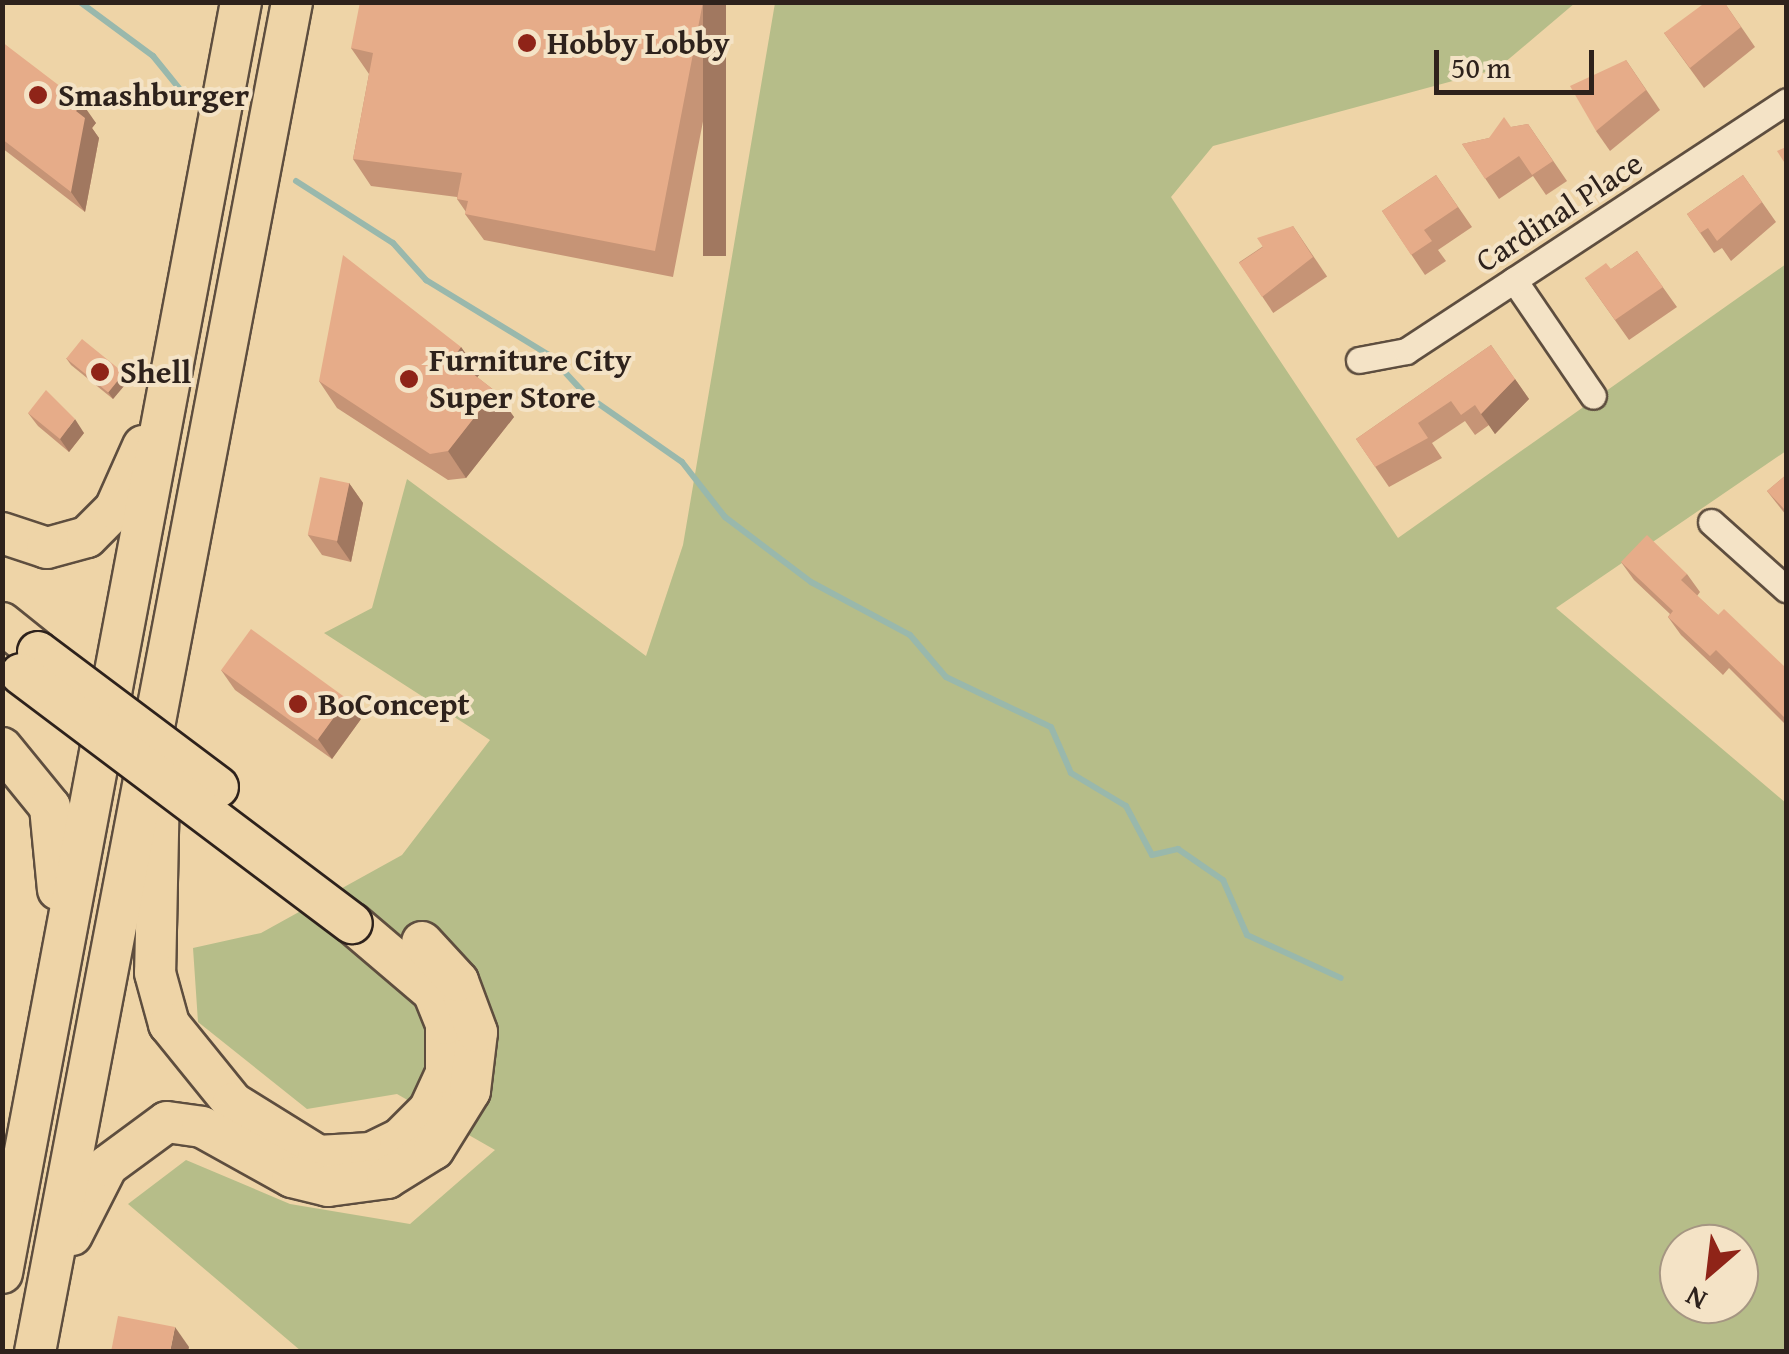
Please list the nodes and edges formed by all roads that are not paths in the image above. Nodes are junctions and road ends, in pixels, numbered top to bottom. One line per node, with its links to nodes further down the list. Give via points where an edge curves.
1 (242, 2): 6 (highway)
2 (292, 2): 13 (highway)
3 (1786, 101): 4 (street, Cardinal Place)
4 (1514, 280): 5 (street, Cardinal Place, via 1406,351); 7 (street)
5 (1359, 360)
6 (174, 374): 9 (highway, via 122,498 98,529 47,548); 16 (highway)
7 (1593, 396)
8 (1711, 522): 10 (street)
9 (2, 533)
10 (1786, 589)
11 (2, 623): 12 (highway)
12 (21, 662): 15 (highway, bridge)
13 (156, 706): 15 (highway, via 162,1008 224,1095 288,1145 318,1156 371,1153 400,1138 429,1110 446,1073 446,1024 433,992); 18 (highway)
14 (2, 748): 16 (highway, via 35,778 54,822)
15 (361, 912): 18 (highway, via 448,967 473,1013 476,1074 444,1138 387,1178 328,1186 292,1177 202,1127 151,1127 97,1181)
16 (61, 966): 17 (highway)
17 (2, 1273)
18 (44, 1304): 19 (highway)
19 (35, 1352)

